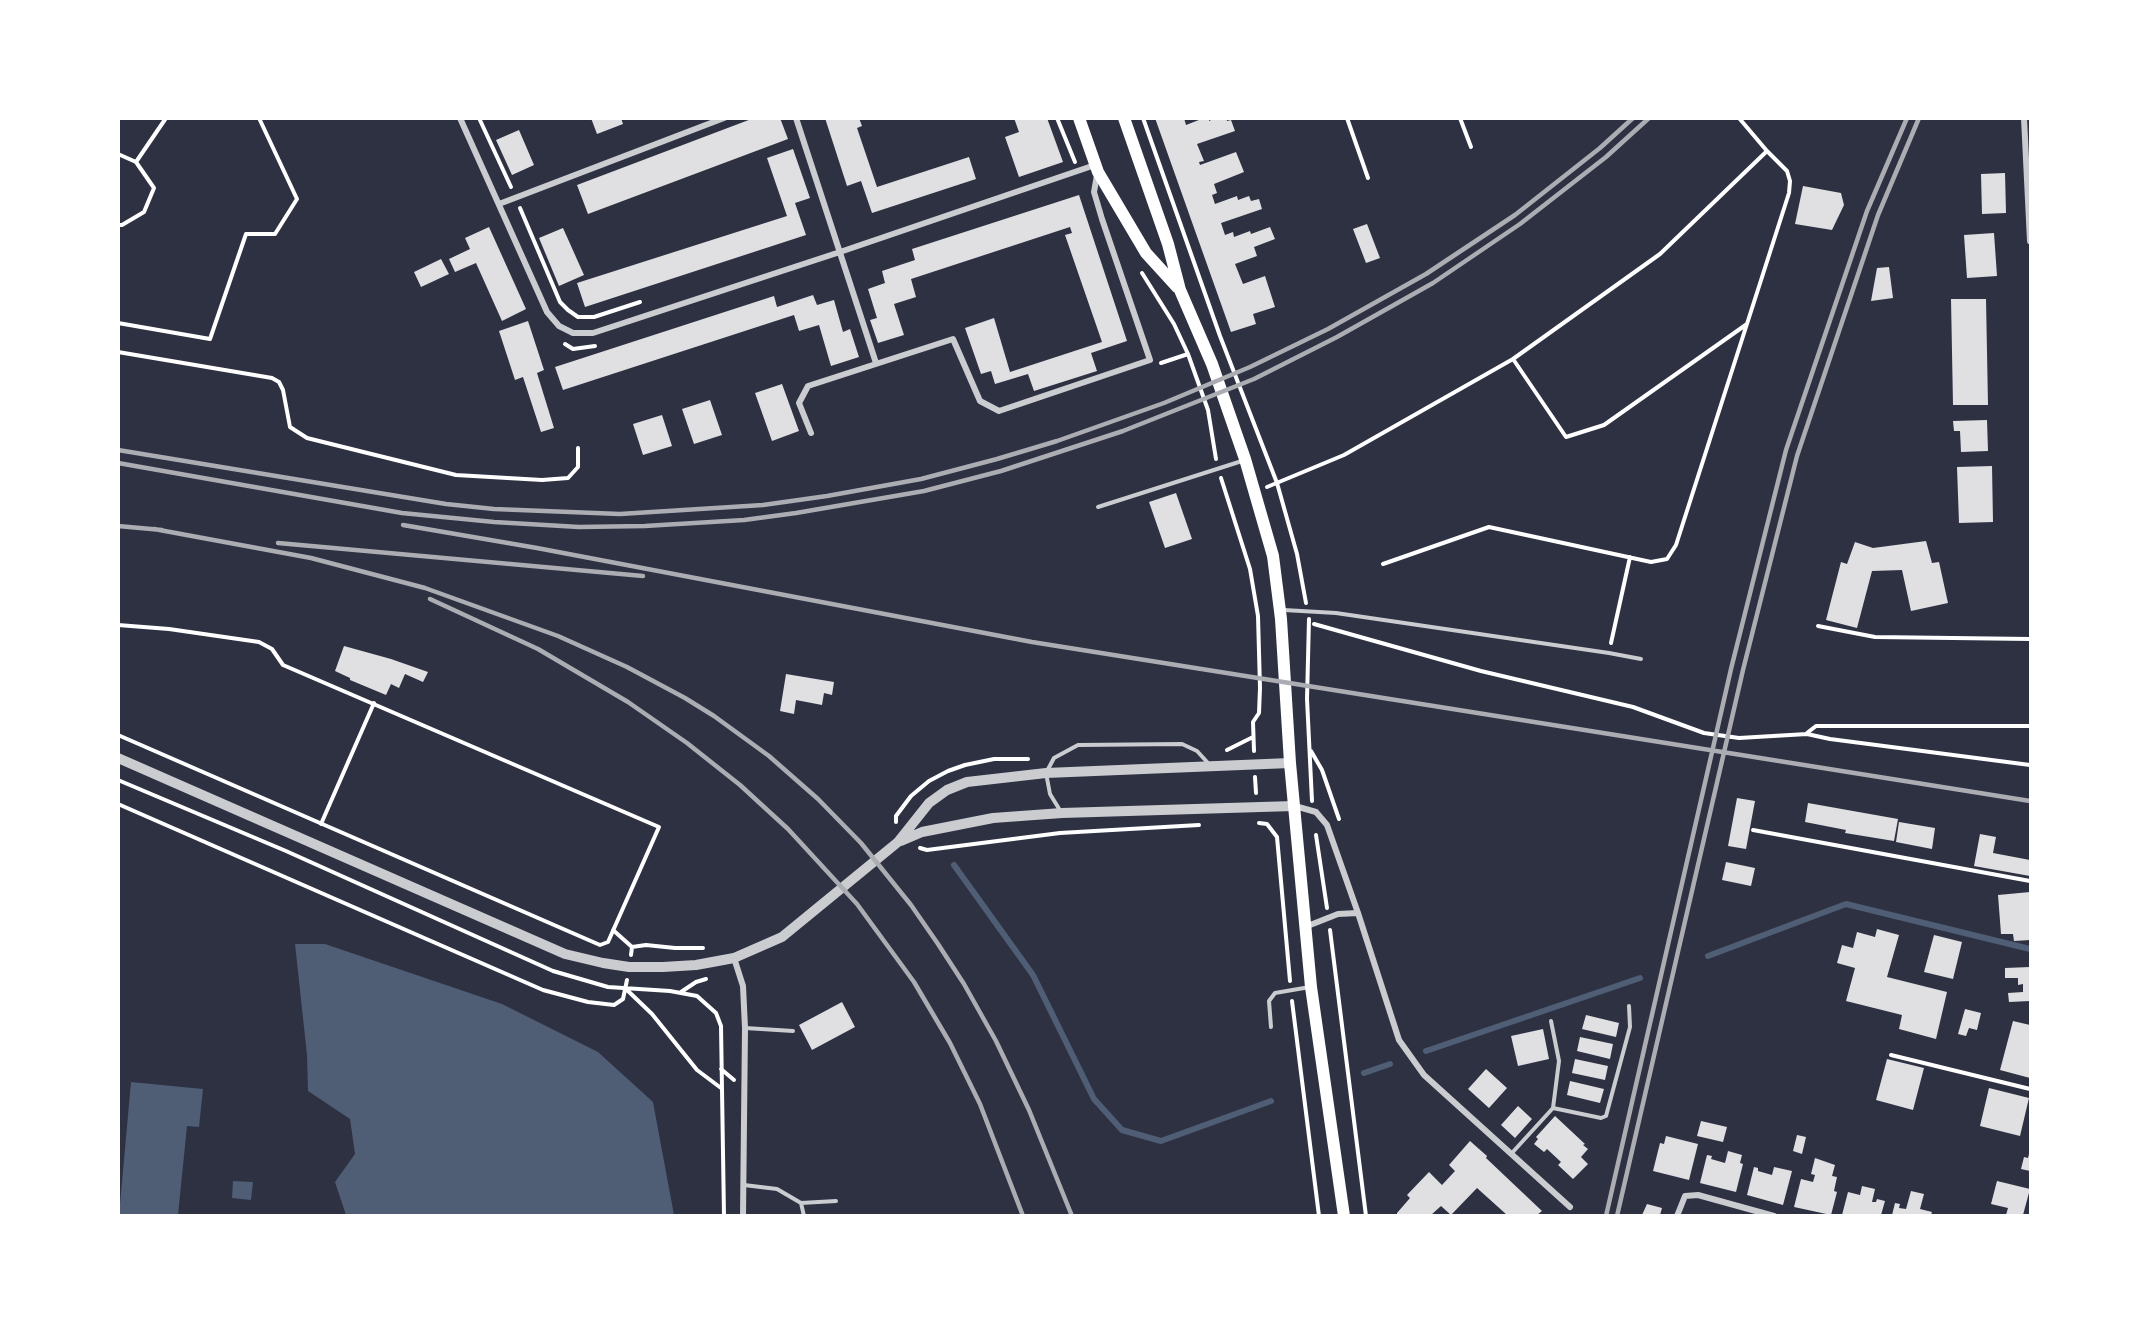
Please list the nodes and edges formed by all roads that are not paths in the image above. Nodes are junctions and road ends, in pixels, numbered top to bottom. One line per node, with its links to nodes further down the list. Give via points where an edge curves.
1 (460, 118): 8 (street)
2 (724, 118): 8 (street)
3 (796, 118): 10 (street)
4 (1079, 118): 7 (main road)
5 (1124, 118): 11 (main road)
6 (2024, 118): 9 (street)
7 (1096, 168): 10 (street); 11 (main road, via 1146,253); 12 (street, via 1096,201 1150,360 999,411 980,401 953,339)
8 (499, 204): 10 (street, via 547,312 559,326 573,333 593,333)
9 (2031, 241)
10 (840, 252): 12 (street)
11 (1180, 290): 14 (main road, via 1212,364)
12 (876, 363): 13 (street, via 808,386 799,403)
13 (811, 433)
14 (1245, 459): 15 (lane); 16 (main road, via 1273,556)
15 (1098, 507)
16 (1280, 610): 17 (lane, via 1336,613); 19 (main road)
17 (1641, 659)
18 (118, 758): 27 (street, via 565,954 645,967 696,965)
19 (1290, 763): 20 (street); 22 (main road)
20 (1211, 766): 21 (street); 21 (lane, via 1197,751 1182,744 1078,745 1054,758)
21 (1046, 773): 23 (lane, via 1050,794); 24 (street, via 966,782 947,790 929,803)
22 (1294, 806): 23 (street); 25 (street, via 1316,812 1327,825); 26 (main road)
23 (1062, 813): 24 (street, via 993,818 922,832)
24 (898, 842): 27 (street, via 782,937)
25 (1358, 913): 26 (street, via 1338,914); 35 (street, via 1399,1040 1424,1075)
26 (1305, 927): 28 (main road)
27 (734, 958): 32 (street, via 743,986)
28 (1311, 987): 31 (lane, via 1275,993 1269,1001); 42 (main road)
29 (1629, 1006): 34 (lane, via 1630,1027 1606,1116)
30 (1551, 1021): 34 (lane, via 1559,1061)
31 (1271, 1027)
32 (745, 1028): 33 (lane); 36 (street)
33 (793, 1031)
34 (1553, 1108): 35 (lane)
35 (1511, 1154): 39 (street)
36 (743, 1185): 38 (lane, via 777,1189); 40 (street)
37 (836, 1201): 38 (lane)
38 (801, 1203): 41 (lane)
39 (1570, 1207)
40 (743, 1215)
41 (804, 1215)
42 (1344, 1215)
43 (1677, 1215): 44 (street, via 1685,1196 1698,1196)
44 (1774, 1215)

